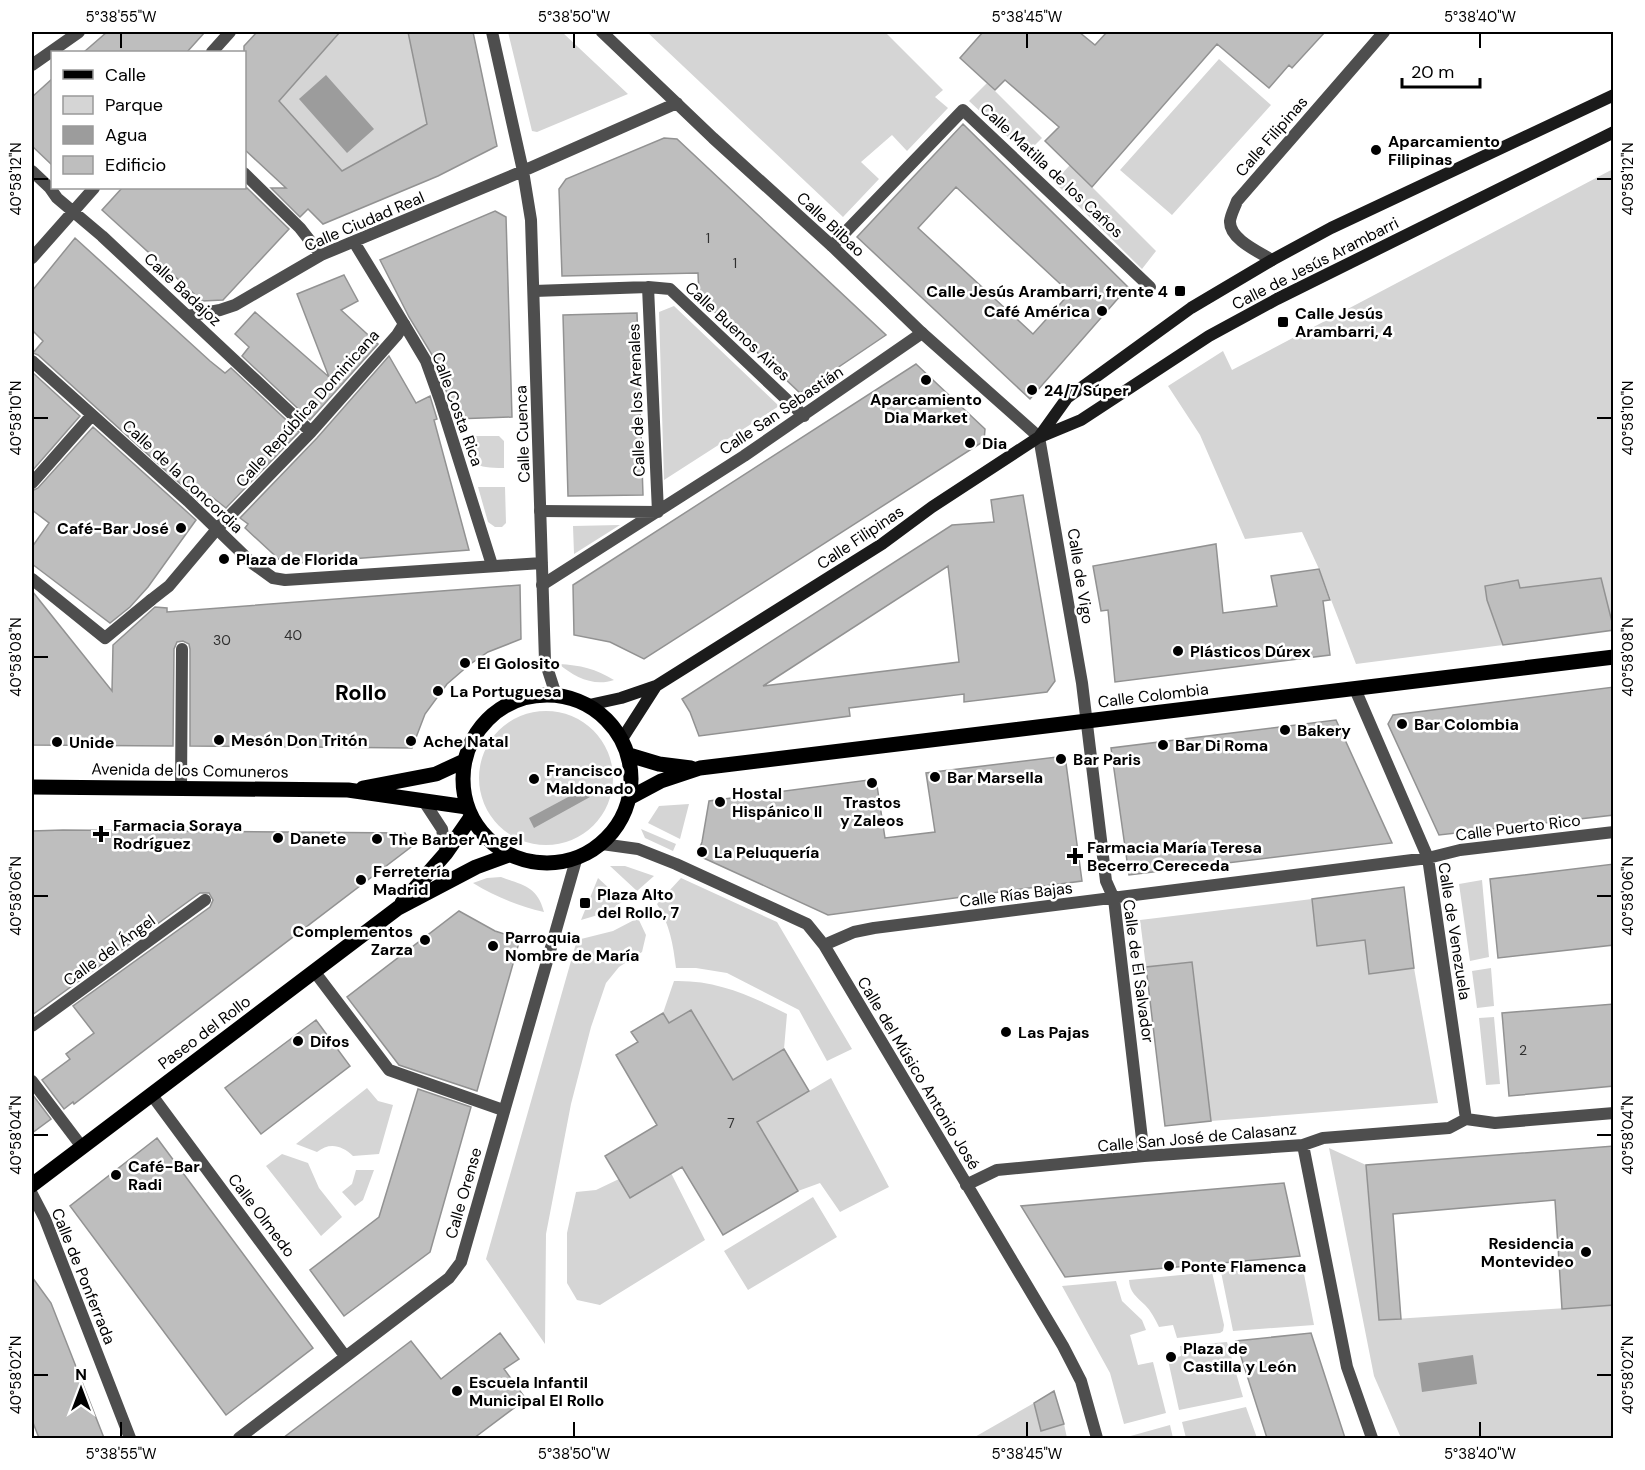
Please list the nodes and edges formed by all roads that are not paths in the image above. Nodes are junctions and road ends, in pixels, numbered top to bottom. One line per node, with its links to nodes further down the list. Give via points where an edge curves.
1 (79, 32): 6 (street)
2 (230, 32): 7 (street)
3 (492, 32): 14 (street)
4 (602, 32): 11 (street, Calle Bilbao)
5 (1384, 32): 22 (street, Calle Filipinas, via 1237,201 1230,222 1233,231)
6 (52, 51)
7 (213, 51)
8 (51, 52): 9 (street)
9 (32, 65)
10 (1614, 95): 22 (main road, Calle de Jesús Arambarri, via 1331,228)
11 (677, 103): 14 (street, Calle Ciudad Real); 19 (street, Calle Bilbao)
12 (1614, 132): 34 (main road, Calle de Jesús Arambarri, via 1277,299 1209,336 1081,420)
13 (32, 171): 17 (street, Calle Badajoz)
14 (523, 171): 18 (street, Calle Ciudad Real); 25 (street, Calle Cuenca, via 532,231)
15 (246, 174): 20 (street)
16 (93, 189): 17 (street)
17 (73, 212): 21 (street); 26 (street, Calle Badajoz)
18 (354, 242): 20 (street, Calle Ciudad Real); 27 (street, Calle Costa Rica)
19 (832, 246): 23 (street, Calle Matilla de los Caños, via 963,110); 28 (street, Calle Bilbao)
20 (321, 255): 26 (street, Calle Ciudad Real, via 235,305)
21 (32, 258)
22 (1272, 260): 30 (main road, Calle de Jesús Arambarri, via 1191,308)
23 (1150, 287)
24 (648, 288): 25 (street, Calle Buenos Aires); 32 (street, Calle Buenos Aires, via 670,289); 37 (street, Calle de los Arenales)
25 (534, 291): 36 (street, Calle Cuenca)
26 (188, 316): 33 (street, Calle Badajoz)
27 (404, 324): 33 (street, Calle República Dominicana); 40 (street, Calle Costa Rica, via 426,361)
28 (922, 333): 32 (street, Calle San Sebastián); 34 (street, Calle Bilbao)
29 (32, 361): 31 (street, Calle de la Concordia)
30 (1066, 398): 34 (main road, Calle Filipinas)
31 (92, 415): 35 (street); 38 (street, Calle de la Concordia)
32 (804, 416): 37 (street, Calle San Sebastián)
33 (311, 432): 38 (street, Calle República Dominicana)
34 (1039, 437): 45 (main road, Calle Filipinas, via 882,544); 49 (street, Calle de Vigo)
35 (32, 483)
36 (540, 511): 37 (street); 39 (street, Calle Cuenca)
37 (658, 512): 42 (street, Calle San Sebastián)
38 (217, 529): 40 (street, Calle de la Concordia, via 252,563 273,578 285,580); 41 (street, Calle República Dominicana, via 169,586 105,638)
39 (542, 562): 40 (street, Calle de la Concordia); 42 (street, Calle Cuenca)
40 (492, 565)
41 (32, 579)
42 (542, 585): 47 (street, Calle Cuenca, via 545,661)
43 (182, 649): 55 (street)
44 (1614, 657): 46 (main road, Calle Colombia)
45 (657, 687): 48 (main road, Calle Filipinas); 50 (main road, Calle Filipinas)
46 (1355, 689): 49 (main road, Calle Colombia); 64 (street, Calle de Venezuela)
47 (556, 695): 48 (main road); 52 (main road, via 531,696 508,704 488,719 473,738)
48 (589, 705): 50 (main road, via 608,719)
49 (1086, 721): 53 (main road, Calle Colombia); 66 (street, Calle de El Salvador, via 1106,881)
50 (622, 739): 51 (main road)
51 (629, 755): 53 (main road, Calle Colombia, via 659,764); 57 (main road)
52 (464, 761): 56 (main road, Avenida de los Comuneros, via 436,774); 59 (main road, via 462,784)
53 (697, 768): 57 (main road, Calle Colombia)
54 (32, 787): 55 (main road, Avenida de los Comuneros)
55 (181, 788): 56 (main road, Avenida de los Comuneros)
56 (348, 790): 58 (main road, Avenida de los Comuneros)
57 (631, 797): 61 (main road, via 620,823)
58 (423, 800): 59 (main road, Avenida de los Comuneros); 62 (street, via 442,829)
59 (469, 812): 62 (main road, Paseo del Rollo); 63 (main road, via 487,839)
60 (1614, 831): 64 (street, Calle Puerto Rico, via 1460,850)
61 (602, 844): 65 (main road); 69 (street, Calle del Músico Antonio José, via 638,849 706,878 807,924)
62 (446, 853): 68 (main road, Paseo del Rollo)
63 (509, 855): 65 (main road, via 553,864); 68 (main road, Paseo del Rollo, via 476,867)
64 (1428, 858): 66 (street, Calle Rías Bajas); 76 (street, Calle de Venezuela)
65 (576, 860): 74 (street, Calle Orense)
66 (1114, 899): 69 (street, Calle Rías Bajas, via 874,928); 79 (street, Calle de El Salvador)
67 (205, 900): 71 (street, Calle del Ángel)
68 (398, 908): 70 (main road, Paseo del Rollo)
69 (824, 945): 81 (street, Calle del Músico Antonio José)
70 (314, 971): 73 (main road, Paseo del Rollo); 74 (street, via 389,1070)
71 (32, 1026)
72 (32, 1081): 78 (street)
73 (152, 1094): 78 (main road, Paseo del Rollo); 83 (street, Calle Olmedo)
74 (504, 1110): 83 (street, Calle Orense, via 461,1262 449,1278)
75 (1614, 1113): 76 (street, via 1495,1123)
76 (1466, 1119): 77 (street, Calle San José de Calasanz, via 1449,1128 1323,1138)
77 (1303, 1145): 79 (street, Calle San José de Calasanz); 87 (street, via 1347,1367)
78 (82, 1147): 80 (main road, Paseo del Rollo)
79 (1144, 1156): 81 (street, Calle San José de Calasanz, via 997,1170)
80 (32, 1185)
81 (966, 1185): 86 (street, Calle del Músico Antonio José, via 1063,1346 1081,1381)
82 (32, 1194): 84 (street, Calle de Ponferrada)
83 (345, 1356): 85 (street, Calle Orense)
84 (130, 1438)
85 (239, 1438)
86 (1097, 1438)
87 (1372, 1438)

